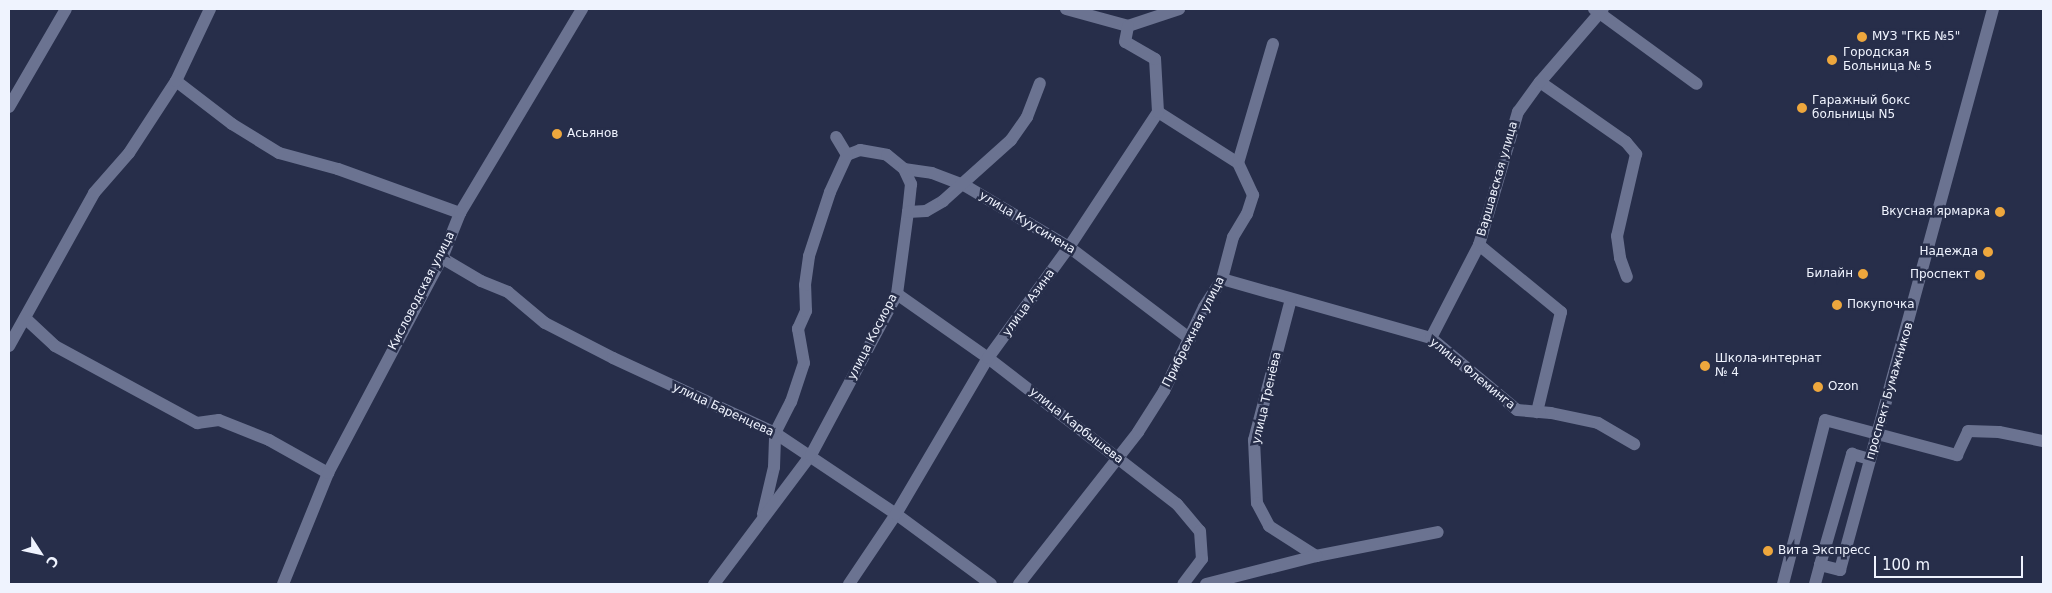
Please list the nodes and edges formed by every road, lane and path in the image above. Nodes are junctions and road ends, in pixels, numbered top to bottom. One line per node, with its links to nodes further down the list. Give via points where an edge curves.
1 (66, 9): 14 (street)
2 (210, 9): 10 (street)
3 (582, 9): 22 (street, Кисловодская улица)
4 (1066, 9): 8 (street)
5 (1179, 9): 8 (street)
6 (1993, 9): 37 (street, проспект Бумажников)
7 (1599, 10): 11 (street, Варшавская улица); 13 (street)
8 (1128, 26): 15 (street, via 1125,42 1155,59)
9 (1273, 44): 18 (street)
10 (176, 81): 22 (street, via 232,124 279,153 338,169); 30 (street, via 129,153 94,193)
11 (1540, 82): 23 (street, Варшавская улица, via 1518,112); 26 (street, via 1626,142 1636,154 1618,236 1620,258)
12 (1040, 83): 20 (street, via 1027,117 1011,140)
13 (1697, 84)
14 (9, 107)
15 (1158, 112): 18 (street); 24 (street, улица Азина)
16 (836, 137): 17 (street)
17 (847, 154): 19 (street, улица Куусинена, via 860,150 887,155); 36 (street, via 830,192 809,256 806,311 798,329 804,363 791,402)
18 (1238, 163): 27 (street, Прибрежная улица, via 1253,195 1247,214 1233,237)
19 (904, 169): 20 (street, улица Куусинена, via 932,173); 21 (street, улица Косиора, via 911,184)
20 (964, 185): 21 (street, via 926,211); 24 (street, улица Куусинена)
21 (908, 212): 28 (street, улица Косиора)
22 (460, 213): 25 (street, Кисловодская улица)
23 (1479, 245): 31 (street, Варшавская улица); 35 (street, via 1561,312)
24 (1069, 247): 32 (street, улица Куусинена); 34 (street, улица Азина)
25 (442, 258): 36 (street, улица Баренцева, via 482,282 508,292 545,323); 43 (street, Кисловодская улица)
26 (1627, 277)
27 (1222, 280): 29 (street, улица Флеминга); 32 (street, Прибрежная улица)
28 (897, 294): 34 (street, улица Карбышева); 40 (street, улица Косиора)
29 (1291, 299): 31 (street, улица Флеминга); 47 (street, улица Тренёва, via 1254,440 1257,503 1268,526)
30 (25, 318): 33 (street); 43 (street, via 55,346 197,423 219,420 269,440)
31 (1431, 338): 35 (street, улица Флеминга, via 1517,410)
32 (1190, 340): 41 (street, Прибрежная улица, via 1164,391 1138,432)
33 (9, 346)
34 (988, 358): 41 (street, улица Карбышева); 44 (street, улица Азина)
35 (1537, 412): 39 (street, улица Флеминга, via 1598,423)
36 (775, 433): 40 (street, улица Баренцева, via 786,443); 45 (street, via 774,467)
37 (1878, 433): 38 (street, via 1956,455 1968,431 1999,432); 42 (street, проспект Бумажников); 56 (street, via 1825,420)
38 (2043, 441)
39 (1634, 444)
40 (811, 455): 44 (street, улица Баренцева); 45 (street, улица Косиора)
41 (1116, 457): 53 (street, Прибрежная улица); 54 (street, улица Карбышева, via 1177,504 1200,531 1202,559)
42 (1870, 459): 48 (street, via 1852,454); 48 (street, проспект Бумажников, via 1840,570)
43 (328, 473): 49 (street, Кисловодская улица)
44 (896, 514): 51 (street, улица Азина); 52 (street, улица Баренцева)
45 (759, 523): 50 (street, улица Косиора)
46 (1438, 532): 47 (street)
47 (1316, 556): 55 (street)
48 (1820, 565): 57 (street)
49 (283, 584)
50 (714, 584)
51 (848, 584)
52 (991, 584)
53 (1018, 584)
54 (1183, 584)
55 (1206, 584)
56 (1783, 584)
57 (1815, 584)

